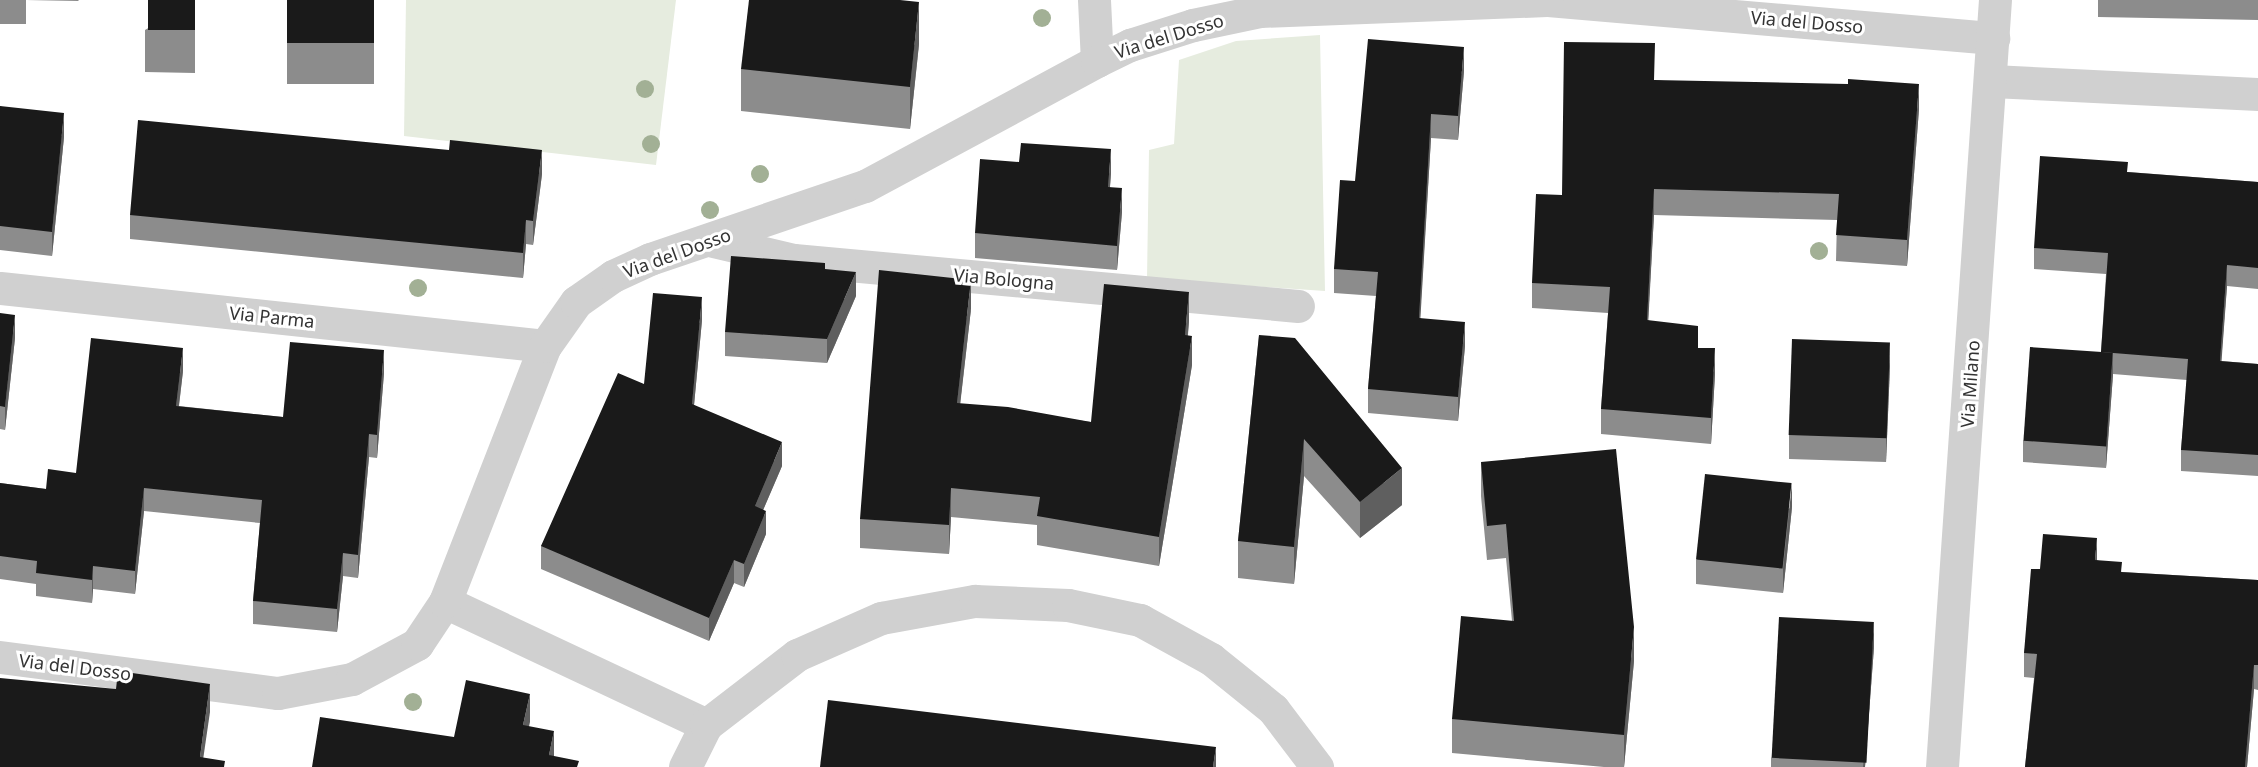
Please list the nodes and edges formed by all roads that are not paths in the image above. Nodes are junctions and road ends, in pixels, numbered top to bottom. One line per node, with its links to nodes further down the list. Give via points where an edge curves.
1 (1094, 0): 5 (street)
2 (1548, 0): 4 (street, Via del Dosso); 5 (street, Via del Dosso, via 1260,11 1193,25 1130,45)
3 (1995, 0): 4 (street, Via Milano)
4 (1993, 38): 6 (street, Via Milano)
5 (1097, 61): 8 (street, Via del Dosso, via 865,186)
6 (1992, 81): 7 (street); 17 (street, Via Milano)
7 (2258, 94)
8 (713, 241): 10 (street, Via Bologna, via 794,260); 11 (street, Via del Dosso, via 650,259 613,276 576,302)
9 (0, 288): 11 (street, Via Parma)
10 (1298, 306)
11 (545, 346): 12 (street, Via del Dosso)
12 (445, 602): 13 (street, Via del Dosso, via 417,644 352,679 278,693); 14 (street)
13 (0, 657)
14 (706, 724): 15 (street); 16 (street, via 797,656 881,618 975,601 1068,605 1140,620 1211,659 1273,709)
15 (685, 767)
16 (1317, 767)
17 (1942, 767)

